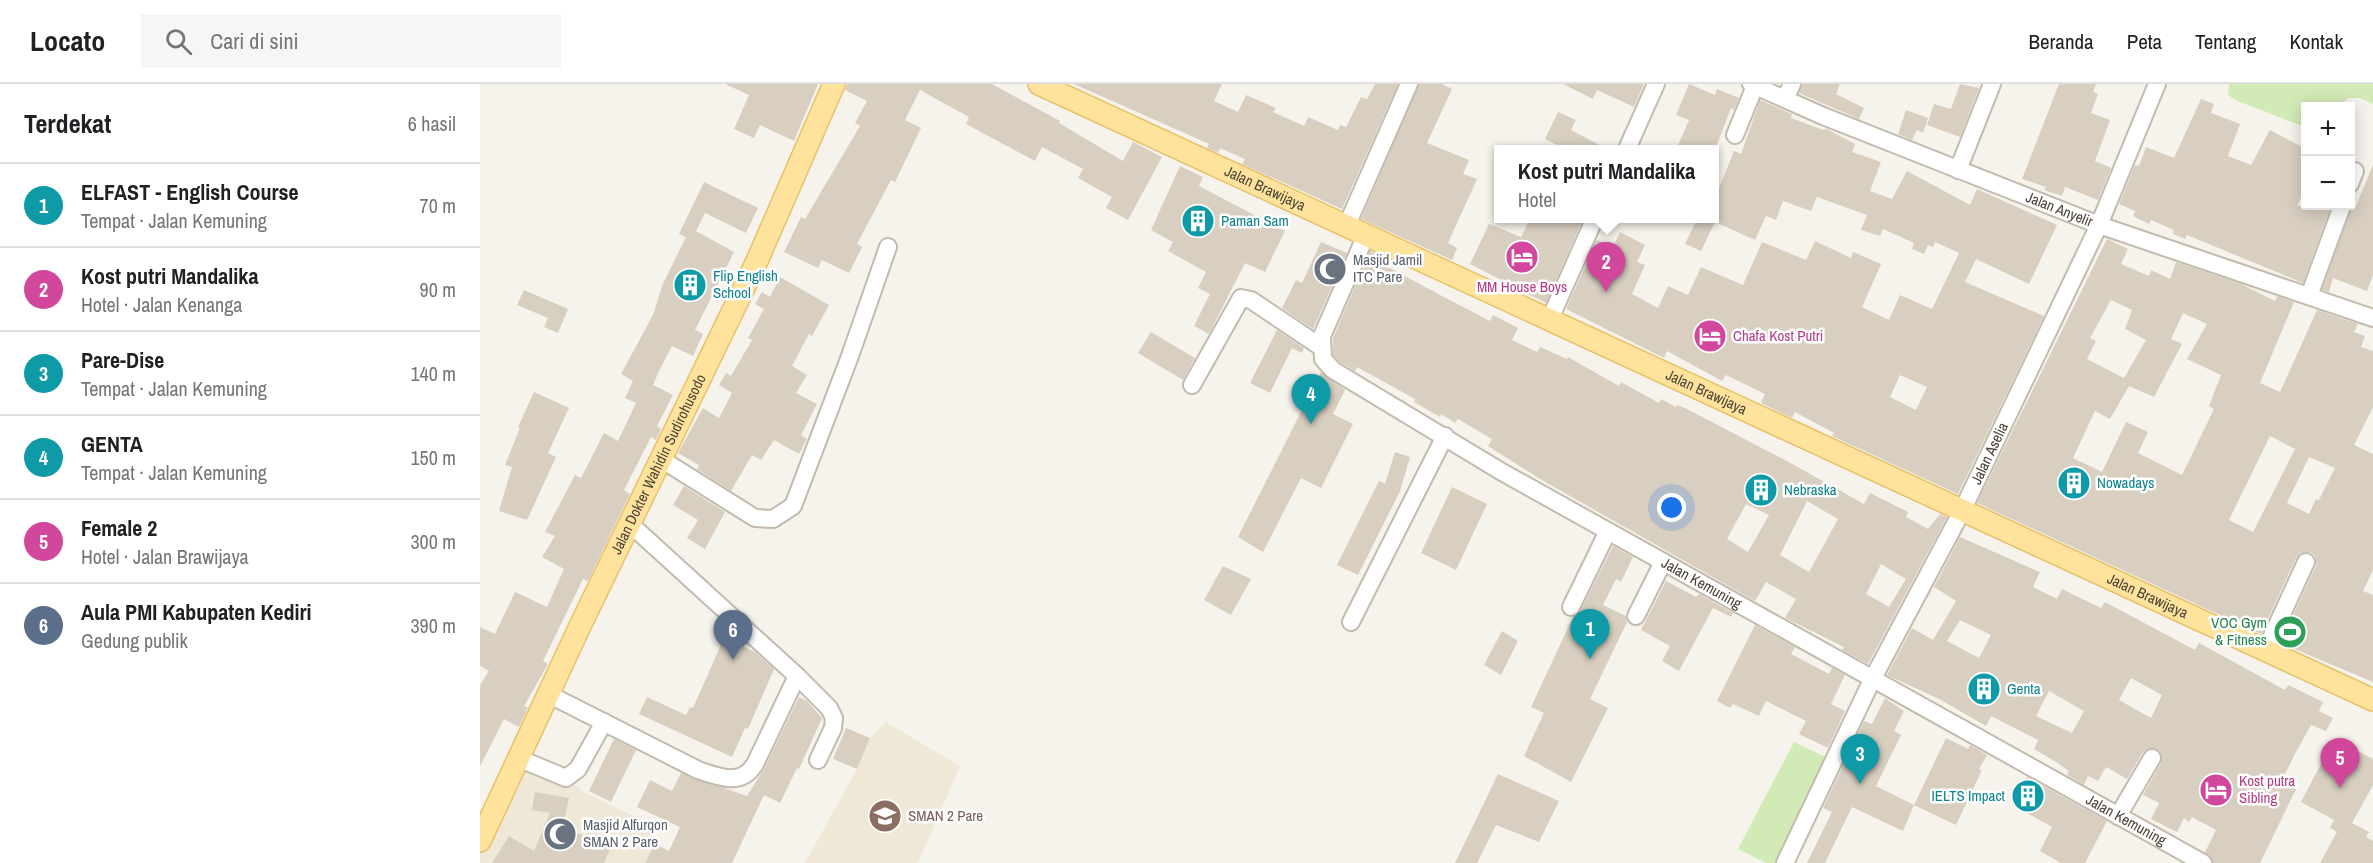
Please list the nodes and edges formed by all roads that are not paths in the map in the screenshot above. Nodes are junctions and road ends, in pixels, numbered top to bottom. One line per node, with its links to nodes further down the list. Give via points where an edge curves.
1 (834, 84): 23 (main road, Jalan Dokter Wahidin Sudirohusodo, via 757,261)
2 (1039, 84): 15 (main road, Jalan Brawijaya)
3 (1409, 84): 15 (street)
4 (1656, 84): 10 (street)
5 (1992, 84): 11 (street)
6 (2157, 84): 14 (street, Jalan Aselia)
7 (1753, 85): 8 (street, Jalan Anyelir); 9 (street)
8 (1788, 91): 11 (street, Jalan Anyelir)
9 (1735, 135)
10 (1629, 145)
11 (1958, 170): 14 (street, Jalan Anyelir)
12 (2342, 210): 17 (street)
13 (1594, 223): 19 (street)
14 (2099, 225): 17 (street, Jalan Anyelir); 24 (street, Jalan Aselia)
15 (1356, 230): 19 (main road, Jalan Brawijaya); 20 (street)
16 (888, 247): 23 (street, via 792,507 773,519 755,518)
17 (2309, 297): 18 (street, Jalan Anyelir)
18 (2373, 318)
19 (1549, 321): 24 (main road, Jalan Brawijaya)
20 (1321, 347): 21 (street, via 1251,300 1241,298); 22 (street, Jalan Kemuning, via 1323,359 1334,370)
21 (1192, 385)
22 (1445, 436): 26 (street, Jalan Kemuning); 31 (street)
23 (661, 459): 25 (main road, Jalan Dokter Wahidin Sudirohusodo)
24 (1962, 511): 32 (main road, Jalan Brawijaya); 34 (street, Jalan Aselia)
25 (629, 524): 33 (street); 35 (main road, Jalan Dokter Wahidin Sudirohusodo)
26 (1608, 531): 27 (street, Jalan Kemuning); 29 (street)
27 (1663, 562): 30 (street); 34 (street, Jalan Kemuning)
28 (2306, 562): 32 (street)
29 (1571, 607)
30 (1635, 616)
31 (1351, 622)
32 (2265, 651): 36 (main road, Jalan Brawijaya)
33 (797, 676): 37 (street, via 749,774 738,779 698,770); 40 (street, via 834,718)
34 (1872, 680): 41 (street, Jalan Kemuning); 43 (street, Jalan Aselia)
35 (548, 694): 37 (street); 38 (main road, Jalan Dokter Wahidin Sudirohusodo)
36 (2373, 700)
37 (604, 722): 38 (street, via 578,769 566,778)
38 (518, 758): 42 (main road, Jalan Dokter Wahidin Sudirohusodo)
39 (2152, 758): 41 (street)
40 (818, 760)
41 (2118, 816): 44 (street, Jalan Kemuning)
42 (480, 841)
43 (1785, 863)
44 (2203, 863)

